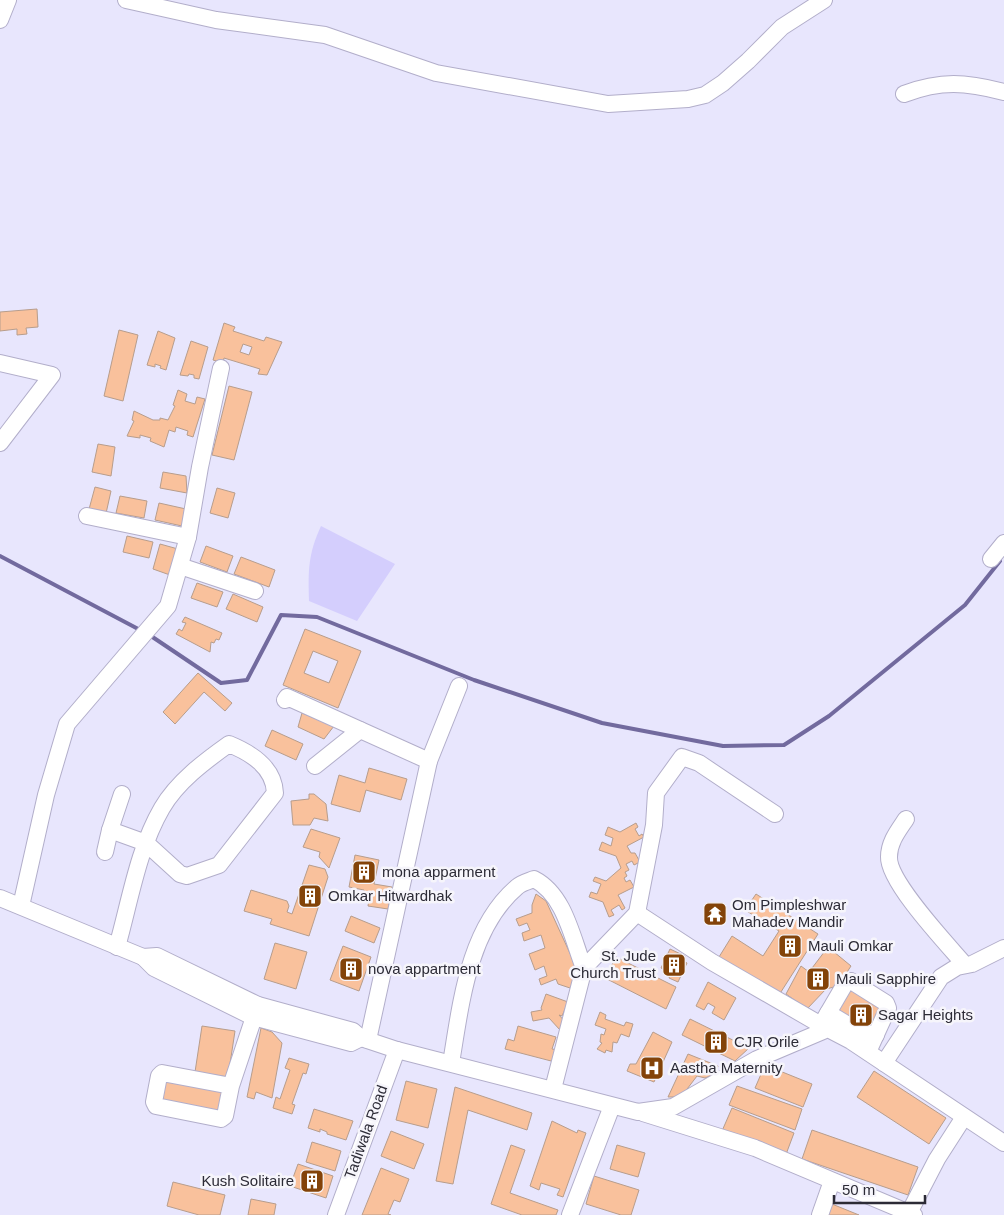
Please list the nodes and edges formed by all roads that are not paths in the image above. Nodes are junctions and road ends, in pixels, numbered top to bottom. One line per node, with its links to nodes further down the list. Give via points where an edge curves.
1 (8, 0): 4 (street)
2 (126, 0): 3 (street, via 216,20 325,35 436,73 608,104 705,95 748,62 782,27)
3 (824, 0)
4 (0, 20)
5 (1004, 92): 6 (street, via 958,82 924,86)
6 (904, 94)
7 (0, 363): 9 (street, via 52,375)
8 (220, 368): 11 (street)
9 (0, 443)
10 (86, 516): 11 (street)
11 (188, 537): 14 (street)
12 (1004, 543): 13 (street)
13 (991, 559)
14 (180, 566): 15 (street); 28 (street, via 168,606 67,724 46,795)
15 (255, 591)
16 (459, 686): 19 (street)
17 (286, 699): 18 (street)
18 (360, 730): 19 (street); 20 (street)
19 (429, 761): 37 (street)
20 (315, 766)
21 (122, 794): 24 (street)
22 (775, 814): 29 (street, via 699,763 682,757 656,793 654,825)
23 (906, 819): 32 (street, via 892,842 888,858 892,869 917,910)
24 (110, 830): 25 (street); 26 (street)
25 (146, 843): 25 (street, via 163,806 198,766 229,744 252,754 275,780 275,793 219,865 187,876 180,874); 30 (street)
26 (105, 852)
27 (0, 898): 28 (street)
28 (20, 906): 30 (street)
29 (637, 913): 33 (street); 35 (street, via 712,962)
30 (117, 947): 34 (street, via 144,957 154,968 202,984)
31 (1004, 948): 32 (street)
32 (965, 965): 41 (street, via 941,977)
33 (584, 968): 40 (street, via 557,898 547,886 534,880 518,886 493,914 480,942 464,990); 43 (street)
34 (255, 1011): 37 (street, via 350,1043); 42 (street)
35 (825, 1022): 36 (street); 36 (street, via 846,984 851,981 886,1003 888,1008); 39 (street); 45 (street, via 673,1107)
36 (876, 1035): 39 (street)
37 (365, 1039): 38 (street)
38 (398, 1050): 40 (street); 51 (street, Tadiwala Road)
39 (868, 1052): 41 (street)
40 (451, 1063): 43 (street)
41 (884, 1063): 46 (street)
42 (231, 1086): 42 (street, via 162,1073 154,1102 156,1106 221,1119 225,1116)
43 (553, 1089): 44 (street)
44 (612, 1106): 45 (street); 52 (street)
45 (638, 1112): 48 (street, via 755,1148)
46 (964, 1118): 47 (street); 50 (street, via 937,1159)
47 (1002, 1138)
48 (832, 1181): 49 (street); 53 (street)
49 (887, 1210): 50 (street)
50 (912, 1214)
51 (336, 1215)
52 (570, 1215)
53 (820, 1215)

